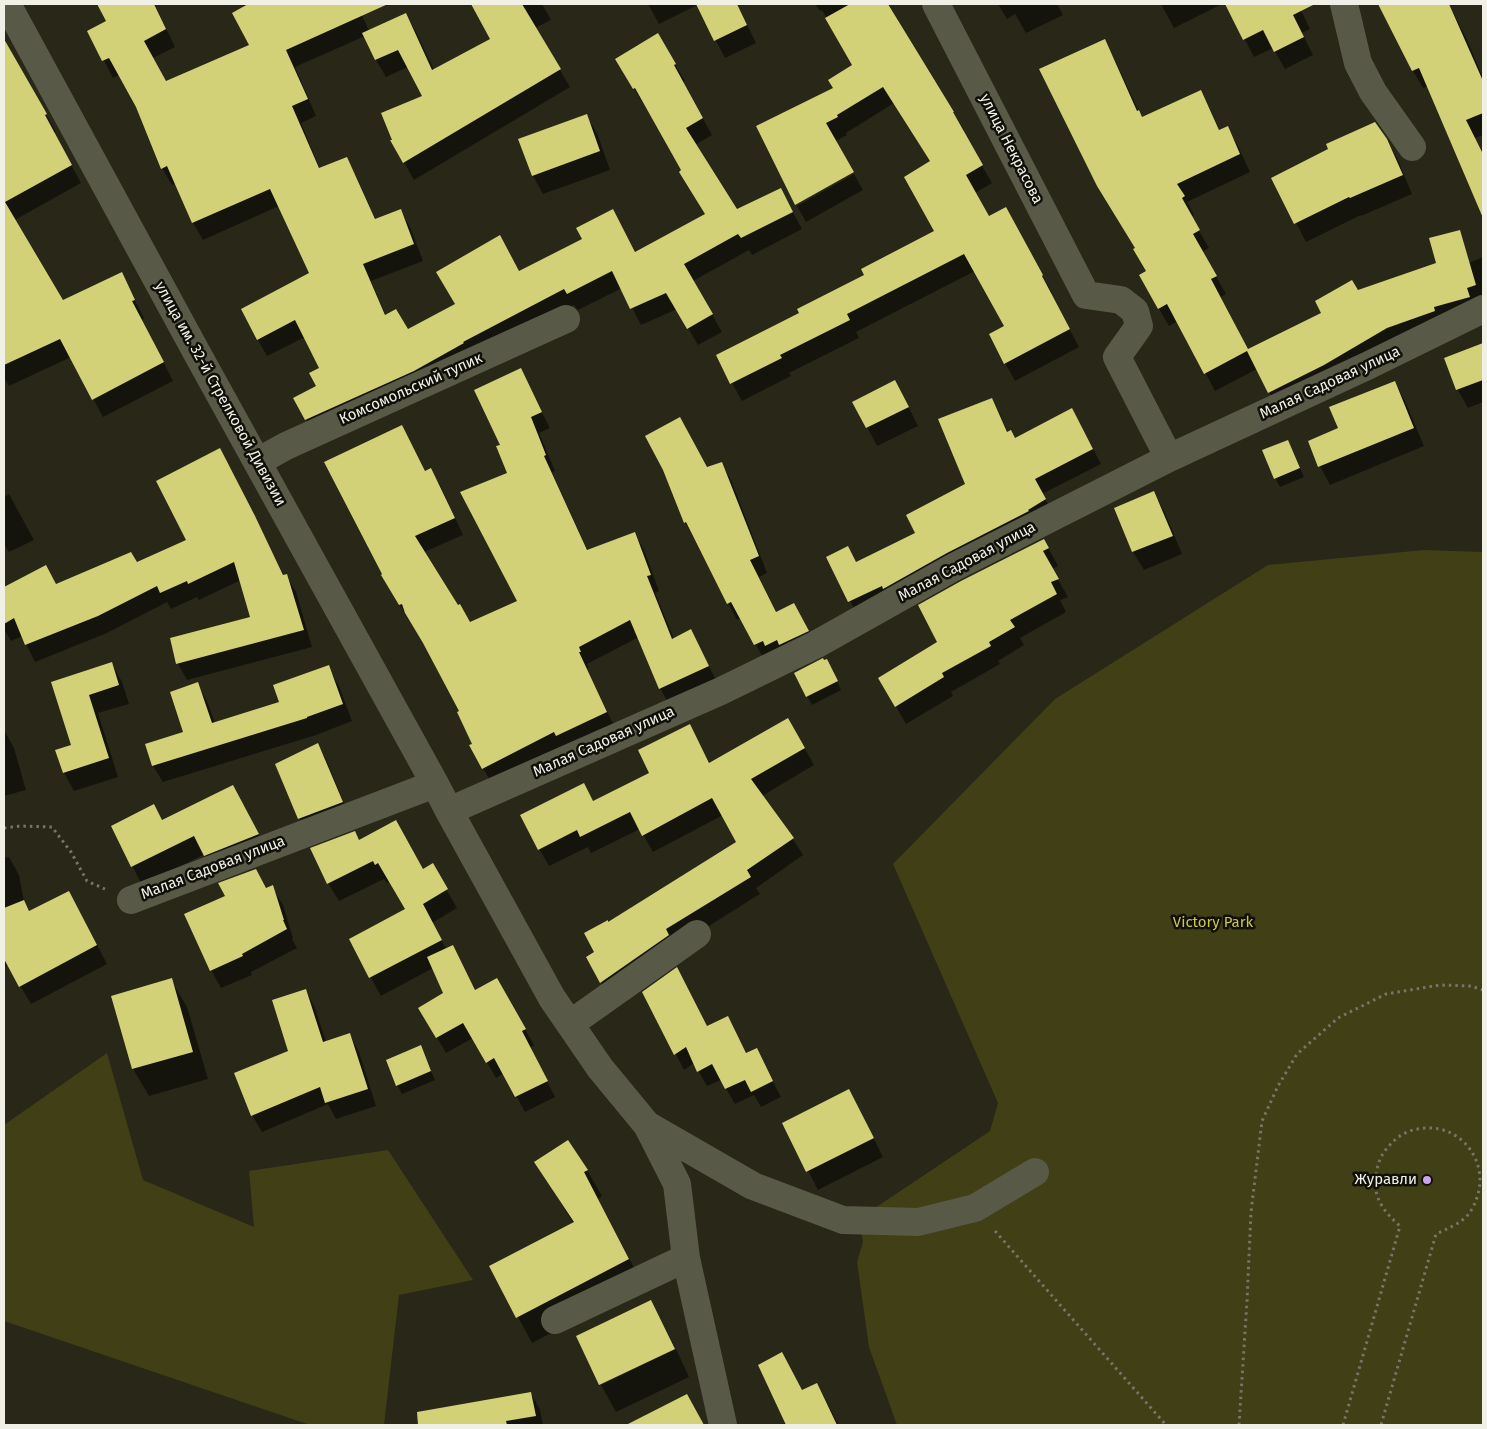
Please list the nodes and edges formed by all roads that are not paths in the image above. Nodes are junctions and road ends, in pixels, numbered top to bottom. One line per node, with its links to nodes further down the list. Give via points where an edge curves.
1 (7, 4): 8 (street, улица им. 32-й Стрелковой Дивизии)
2 (936, 4): 7 (street, улица Некрасова, via 1086,295 1121,300 1135,311 1139,326 1116,357)
3 (1344, 4): 4 (street, via 1358,62 1373,92)
4 (1412, 147)
5 (1483, 309): 7 (street, Малая Садовая улица)
6 (566, 319): 8 (street, Комсомольский тупик, via 286,446)
7 (1169, 458): 10 (street, Малая Садовая улица, via 954,568 817,644 721,691)
8 (258, 462): 9 (street, улица им. 32-й Стрелковой Дивизии)
9 (435, 784): 10 (street, улица им. 32-й Стрелковой Дивизии); 11 (street, Малая Садовая улица)
10 (449, 811): 13 (street, via 552,998)
11 (131, 900)
12 (697, 934): 13 (street)
13 (570, 1024): 14 (street, via 600,1068)
14 (648, 1124): 15 (street, via 753,1186 842,1220 918,1222 975,1208); 16 (street, via 677,1184)
15 (1035, 1172)
16 (686, 1258): 17 (street); 18 (street)
17 (555, 1320)
18 (723, 1425)

